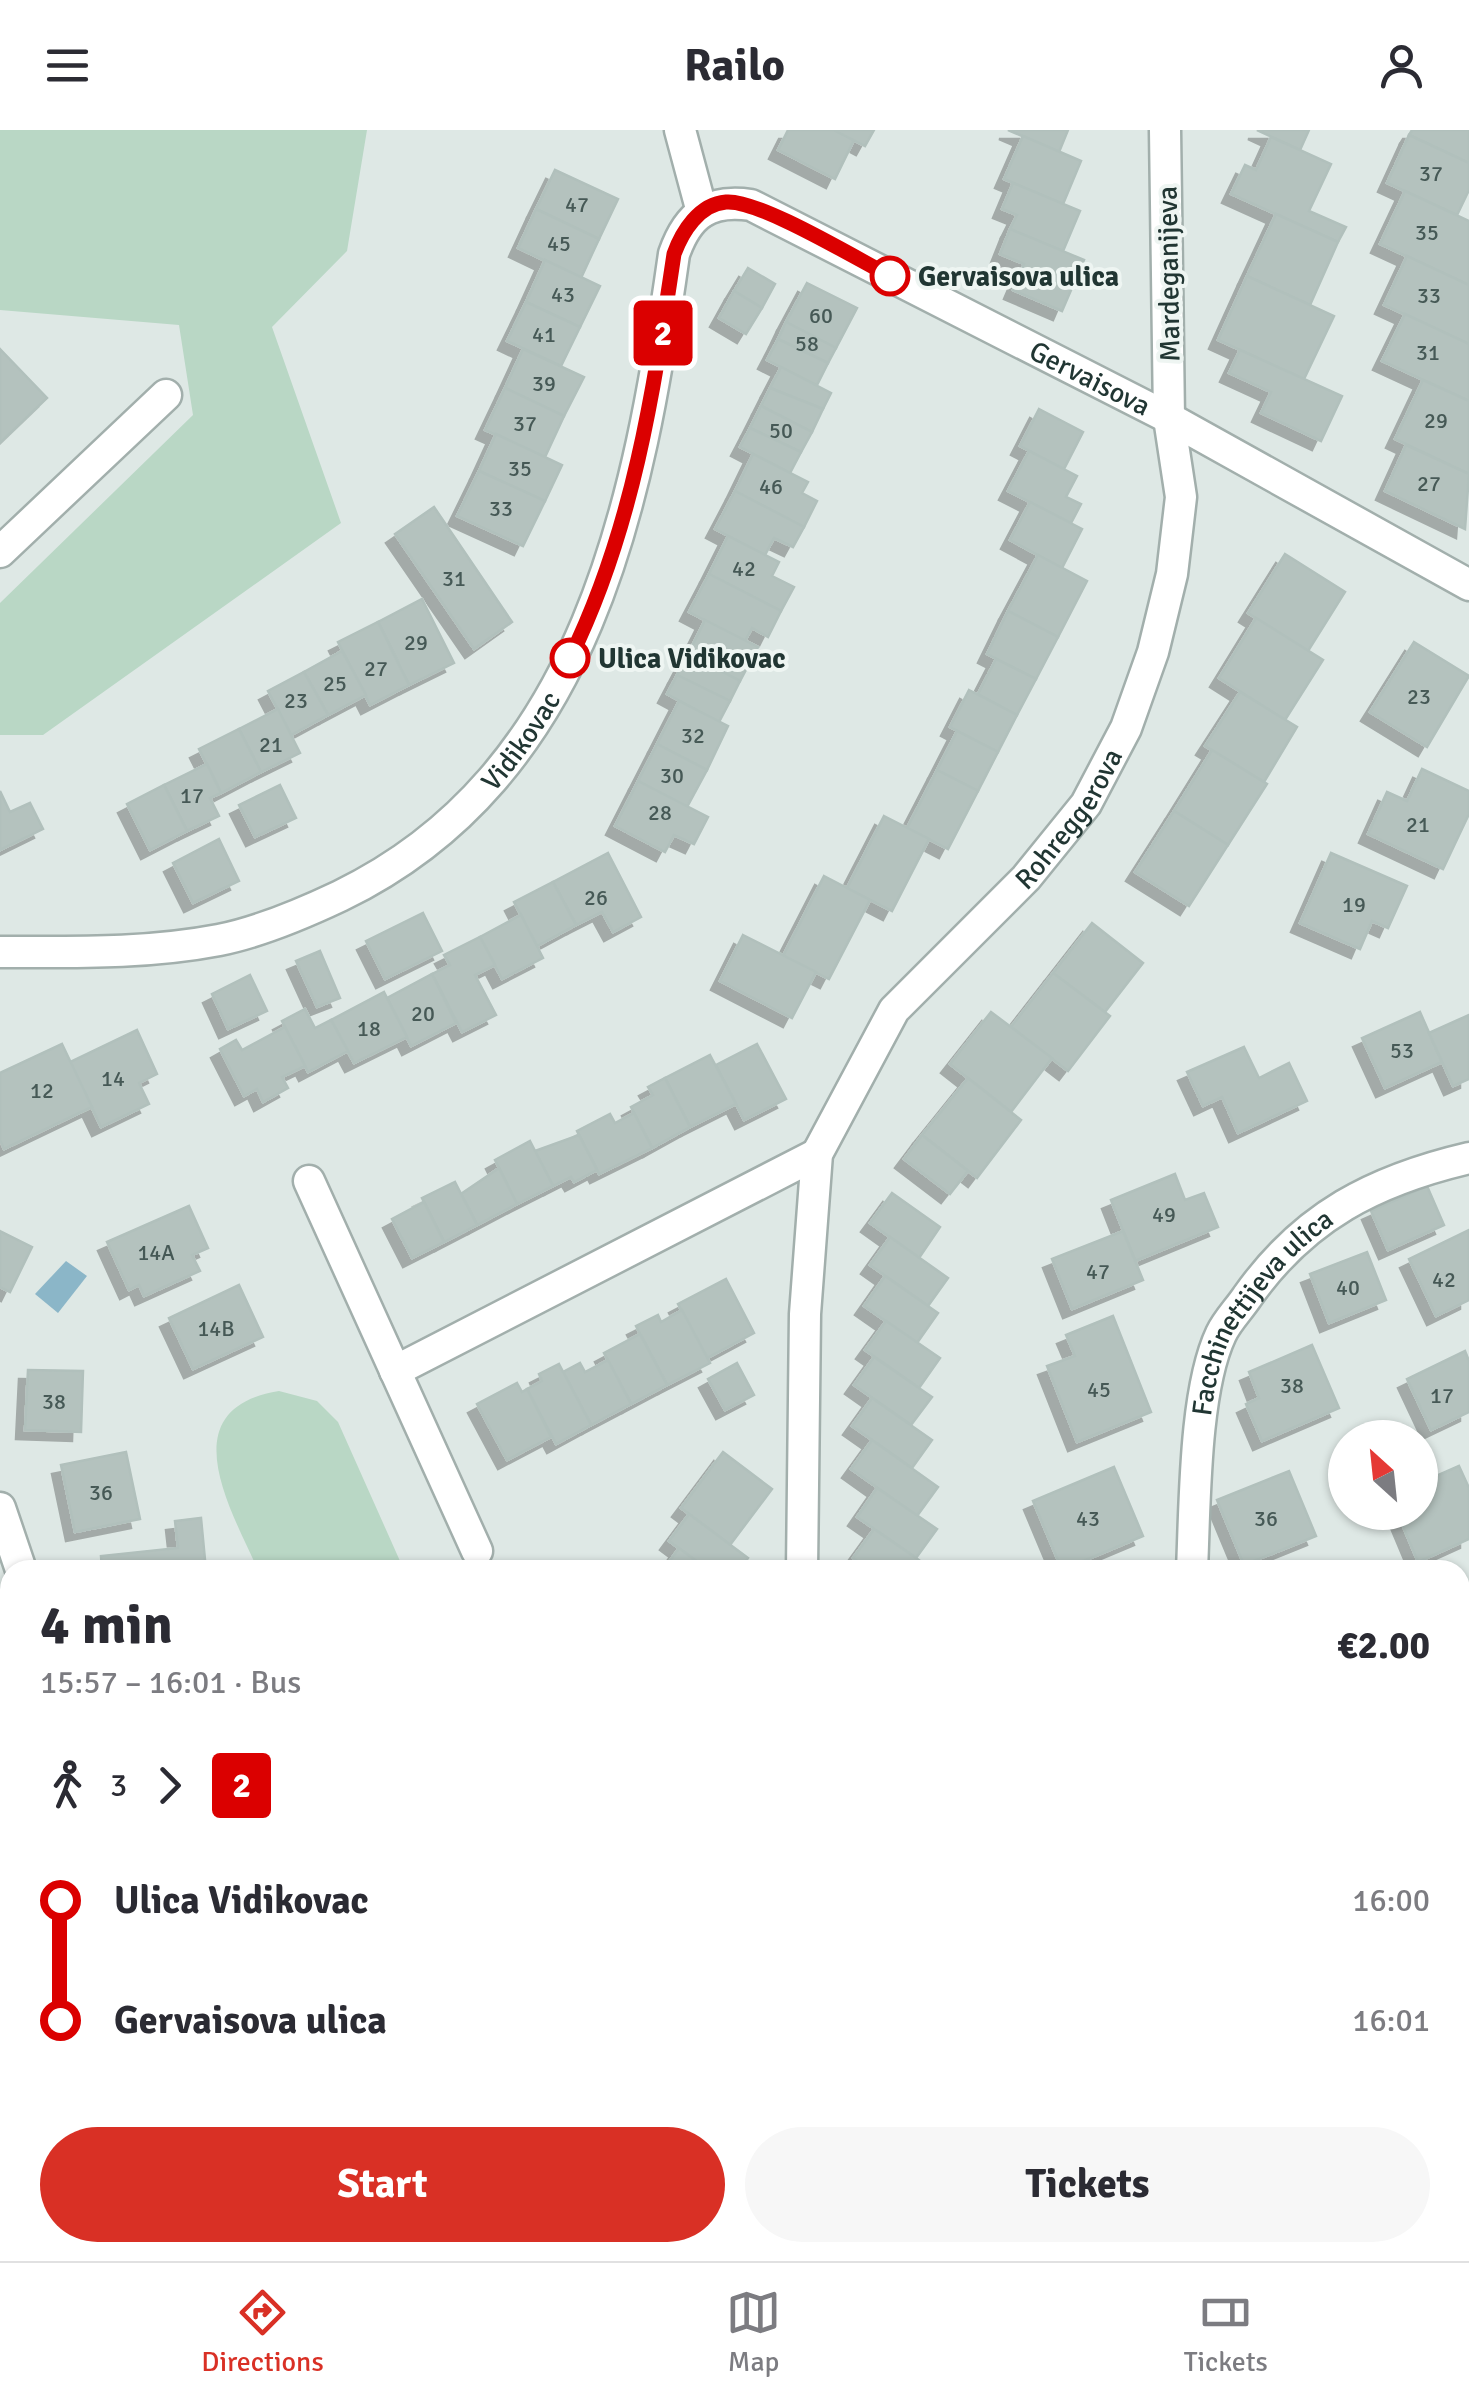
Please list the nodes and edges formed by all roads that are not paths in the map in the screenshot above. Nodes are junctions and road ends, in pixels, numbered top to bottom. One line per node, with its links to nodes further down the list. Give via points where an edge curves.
1 (680, 130): 3 (street)
2 (1165, 130): 5 (street, Mardeganijeva)
3 (702, 212): 5 (street, Gervaisova, via 724,201 751,205); 8 (street, Vidikovac, via 682,232 674,254 649,424 626,518 559,681 527,738 485,791 429,842 370,882 268,926 151,950)
4 (166, 394): 6 (street)
5 (1170, 418): 7 (street, Gervaisova); 9 (street, Rohreggerova, via 1181,497 1172,574 1153,652 1108,765 1086,804 1026,878 894,1010)
6 (0, 552)
7 (1469, 585)
8 (0, 952)
9 (817, 1154): 12 (street); 16 (street, Rohreggerova, via 804,1331)
10 (1469, 1158): 17 (street, Facchinettijeva ulica, via 1391,1181 1317,1219 1265,1272 1221,1334 1208,1379)
11 (309, 1181): 12 (street)
12 (395, 1371): 14 (street)
13 (0, 1508): 15 (street)
14 (477, 1551)
15 (18, 1560)
16 (802, 1560)
17 (1193, 1560)

